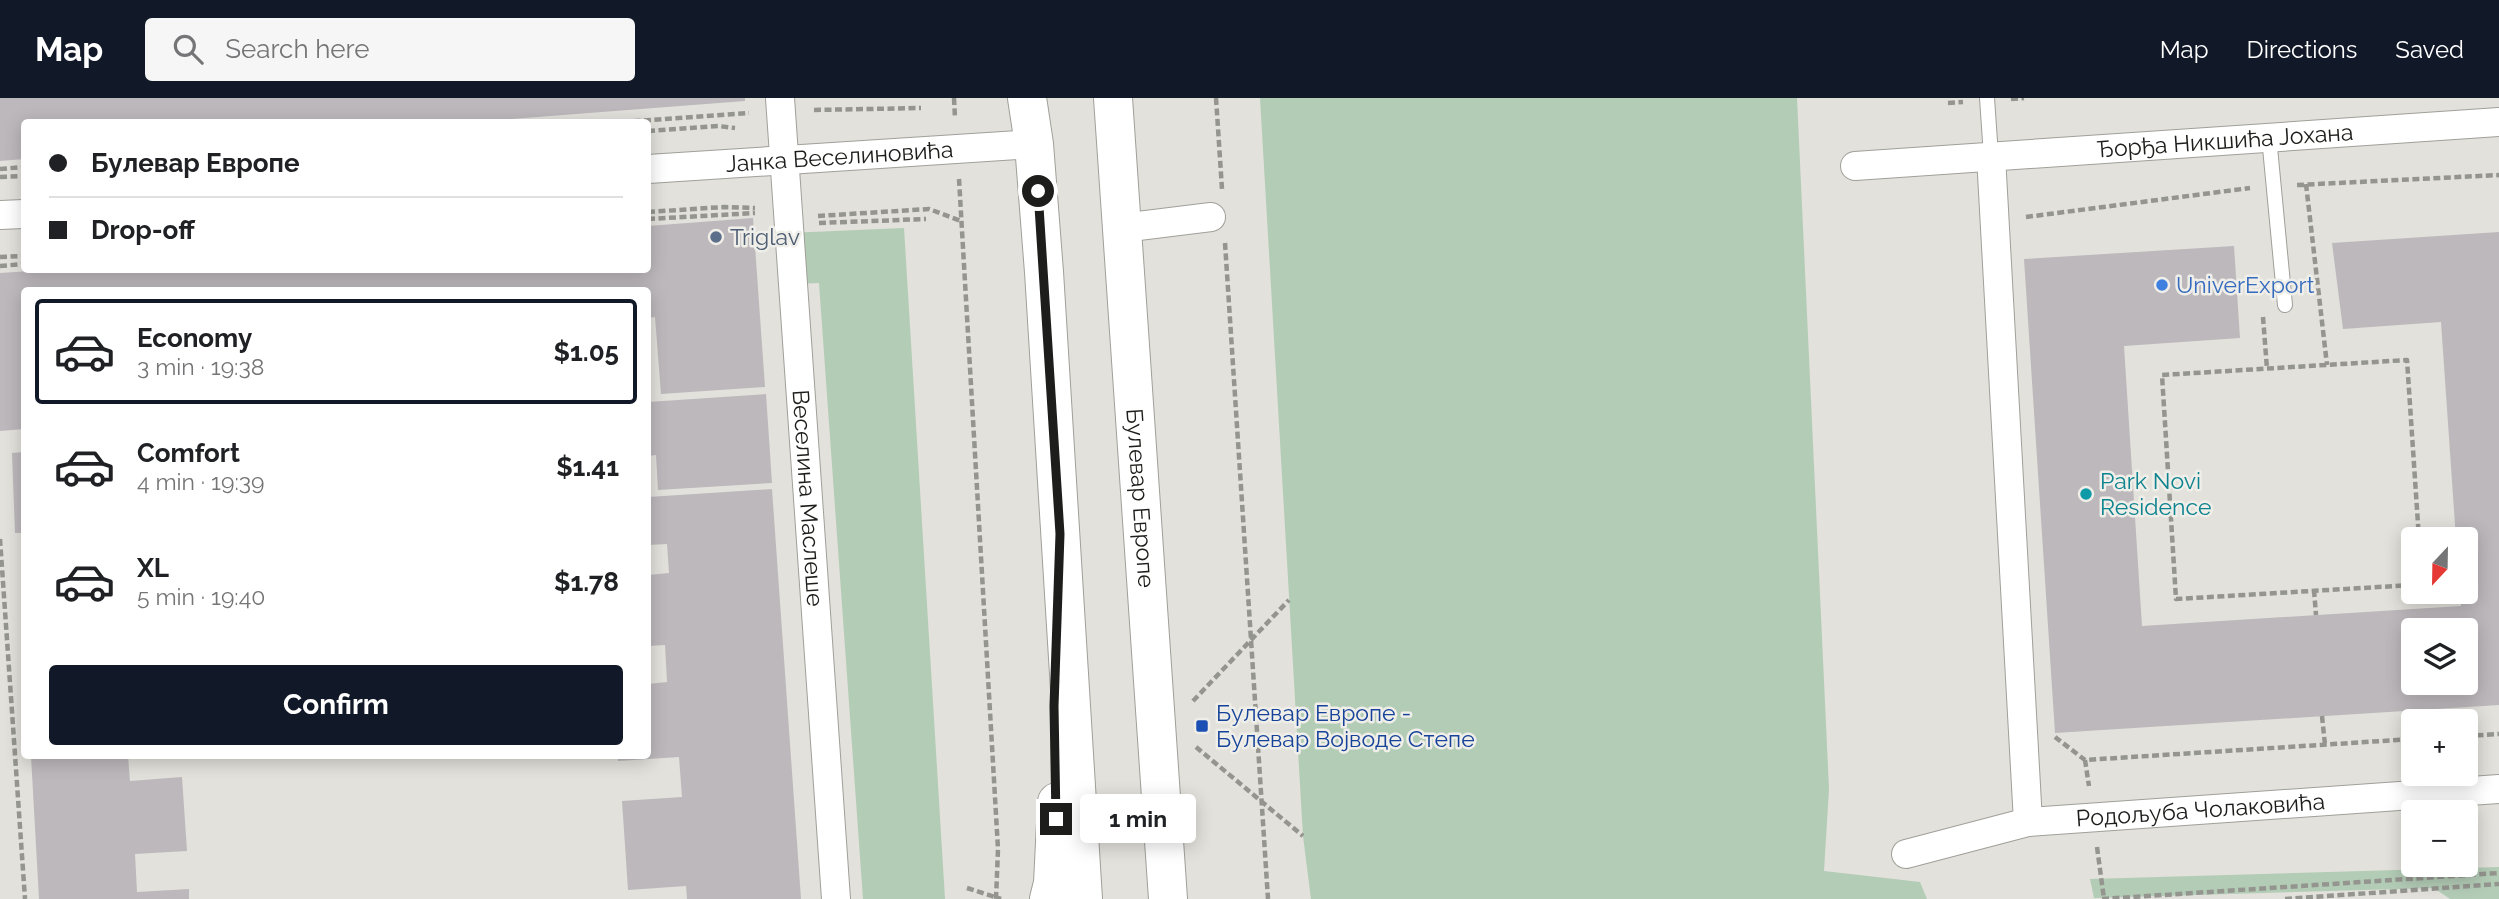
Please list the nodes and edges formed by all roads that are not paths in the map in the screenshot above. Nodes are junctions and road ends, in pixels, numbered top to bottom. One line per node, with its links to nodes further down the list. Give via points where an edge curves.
1 (1027, 98): 7 (main road)
2 (1113, 98): 15 (main road, Булевар Европе)
3 (1987, 98): 8 (lane)
4 (781, 105): 9 (street, Веселина Маслеше)
5 (2499, 122): 6 (street, Ђорђа Никшића Јохана)
6 (2269, 137): 8 (street, Ђорђа Никшића Јохана); 16 (lane)
7 (1034, 144): 9 (street, Јанка Веселиновића); 17 (main road)
8 (1991, 156): 10 (street, Ђорђа Никшића Јохана); 19 (street)
9 (784, 160): 11 (street, Јанка Веселиновића); 21 (street, Веселина Маслеше)
10 (1855, 166)
11 (651, 169)
12 (21, 214): 13 (street)
13 (0, 215)
14 (1219, 217): 15 (street)
15 (1122, 228): 24 (main road, Булевар Европе)
16 (2285, 305)
17 (1060, 534): 22 (main road, via 1054,706 1057,798); 23 (main road)
18 (2499, 789): 19 (street, Родољуба Чолаковића)
19 (2028, 822): 20 (street, Родољуба Чолаковића)
20 (1906, 854)
21 (836, 899)
22 (1049, 899)
23 (1083, 899)
24 (1168, 899)

